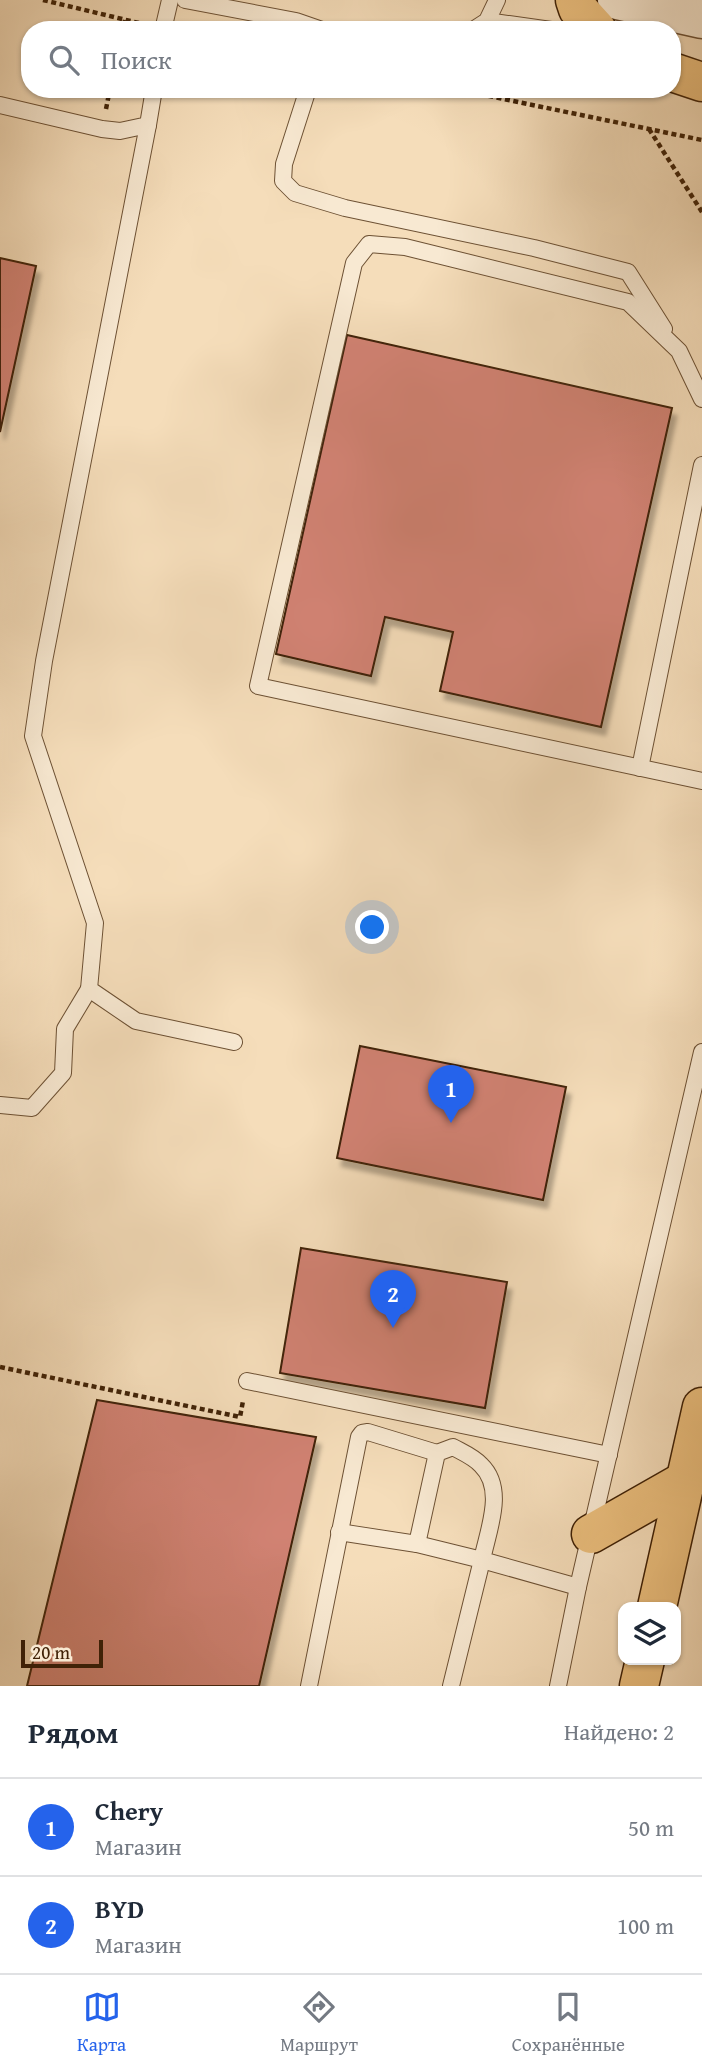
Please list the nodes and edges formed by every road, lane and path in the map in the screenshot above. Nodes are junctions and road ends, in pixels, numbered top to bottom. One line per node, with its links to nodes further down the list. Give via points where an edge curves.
1 (43, 0): 8 (path)
2 (170, 0): 10 (lane)
3 (185, 0): 11 (lane)
4 (497, 0): 12 (lane)
5 (575, 0): 13 (main road)
6 (617, 0): 7 (street)
7 (702, 19)
8 (125, 20): 9 (path)
9 (129, 21)
10 (165, 21)
11 (296, 21)
12 (483, 21)
13 (589, 21)
14 (681, 75): 15 (main road)
15 (702, 82)
16 (152, 98): 20 (lane)
17 (305, 98): 24 (lane, via 284,164 283,181 295,193 628,272)
18 (498, 98): 21 (path)
19 (0, 105): 20 (lane, via 102,129 120,131)
20 (148, 125): 29 (lane, via 33,736 95,923)
21 (648, 129): 22 (path); 23 (path)
22 (702, 140)
23 (702, 212)
24 (679, 351): 25 (lane); 27 (lane, via 628,302 405,247 369,244 354,263 258,687)
25 (702, 399)
26 (702, 466): 27 (lane)
27 (640, 768): 28 (lane)
28 (702, 781)
29 (89, 989): 30 (lane, via 136,1021); 32 (lane, via 65,1029 63,1073 32,1108)
30 (234, 1042)
31 (702, 1052): 37 (lane)
32 (0, 1105)
33 (0, 1367): 34 (path, via 240,1417)
34 (247, 1381): 37 (lane)
35 (702, 1407): 38 (main road)
36 (436, 1453): 39 (lane, via 362,1433); 41 (lane); 42 (lane, via 453,1447 482,1465 491,1480 495,1496)
37 (609, 1455): 40 (lane)
38 (686, 1480): 40 (main road); 44 (main road)
39 (339, 1532): 41 (lane); 46 (lane)
40 (591, 1534): 43 (lane)
41 (417, 1544): 42 (lane)
42 (482, 1560): 43 (lane); 47 (lane)
43 (578, 1587): 48 (lane)
44 (658, 1602)
45 (644, 1665): 49 (main road)
46 (309, 1686)
47 (451, 1686)
48 (558, 1686)
49 (639, 1686)

